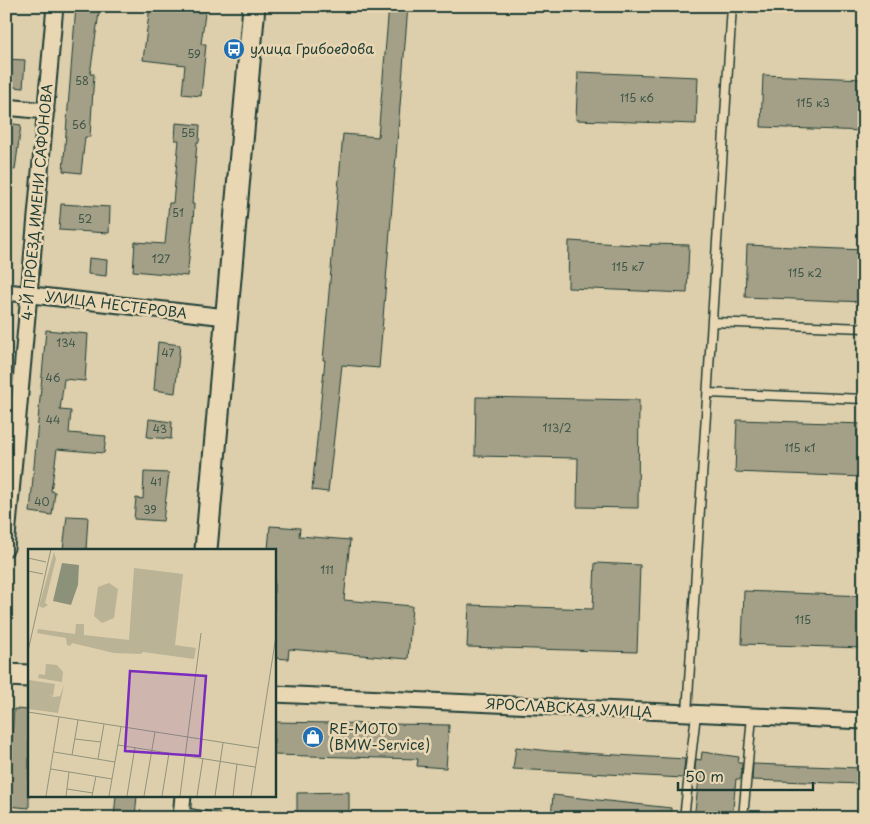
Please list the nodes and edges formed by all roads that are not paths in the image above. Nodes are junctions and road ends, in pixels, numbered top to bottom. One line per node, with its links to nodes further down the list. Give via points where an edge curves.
1 (55, 6): 5 (street, 4-Й ПРОЕЗД ИМЕНИ САФОНОВА)
2 (254, 6): 8 (street)
3 (732, 6): 9 (lane)
4 (6, 107): 5 (street)
5 (46, 111): 7 (street, 4-Й ПРОЕЗД ИМЕНИ САФОНОВА)
6 (6, 292): 7 (street, УЛИЦА НЕСТЕРОВА)
7 (29, 294): 8 (street, УЛИЦА НЕСТЕРОВА); 13 (street, 4-Й ПРОЕЗД ИМЕНИ САФОНОВА)
8 (226, 317): 15 (street)
9 (712, 322): 10 (lane); 11 (lane)
10 (864, 328)
11 (708, 393): 12 (lane); 19 (lane)
12 (864, 399)
13 (9, 486): 14 (street, 4-Й ПРОЕЗД ИМЕНИ САФОНОВА)
14 (6, 548)
15 (206, 549)
16 (6, 675): 17 (street)
17 (28, 676)
18 (275, 694): 19 (street, ЯРОСЛАВСКАЯ УЛИЦА)
19 (692, 713): 20 (street, ЯРОСЛАВСКАЯ УЛИЦА); 25 (lane)
20 (752, 716): 21 (street, ЯРОСЛАВСКАЯ УЛИЦА); 26 (lane)
21 (864, 721)
22 (183, 796): 23 (street)
23 (181, 815): 24 (lane)
24 (216, 818)
25 (684, 818)
26 (743, 818)

